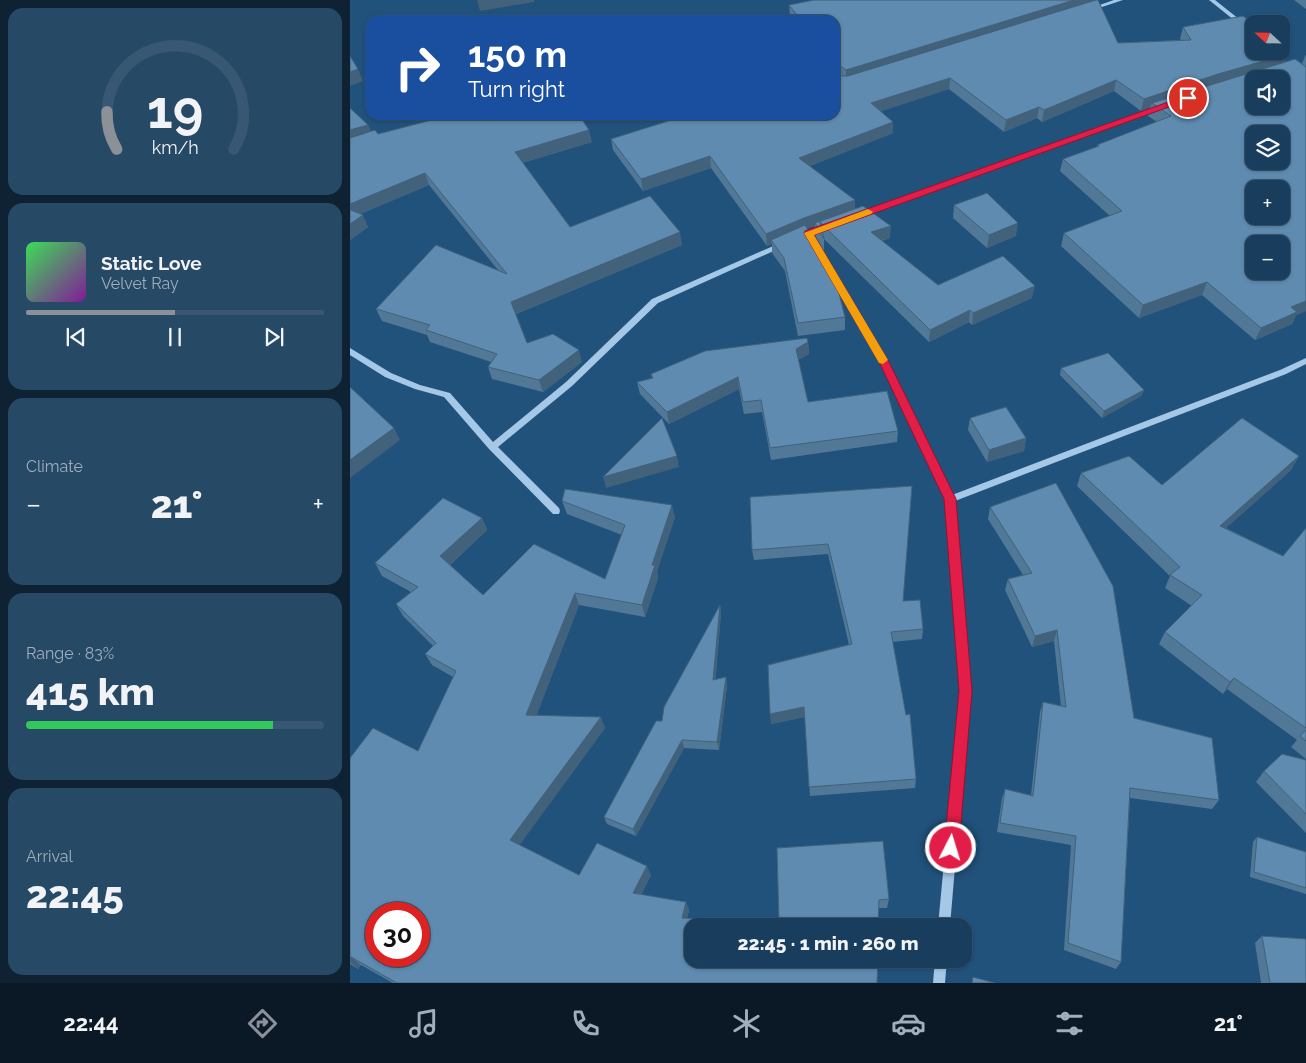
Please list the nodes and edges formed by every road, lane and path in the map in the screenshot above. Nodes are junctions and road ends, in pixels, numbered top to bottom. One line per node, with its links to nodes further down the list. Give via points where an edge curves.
1 (1120, 0): 3 (street)
2 (1212, 0): 4 (street)
3 (1080, 12)
4 (1245, 27)
5 (1164, 106): 6 (street)
6 (855, 217)
7 (791, 241): 11 (street, via 654,301 568,384)
8 (823, 258): 12 (street, via 885,364)
9 (350, 351): 11 (street, via 388,375 418,388 447,395)
10 (1306, 361): 12 (street)
11 (492, 446): 13 (street)
12 (950, 499): 14 (street, via 966,691)
13 (556, 511)
14 (945, 918)
15 (940, 968): 16 (street)
16 (939, 983)

